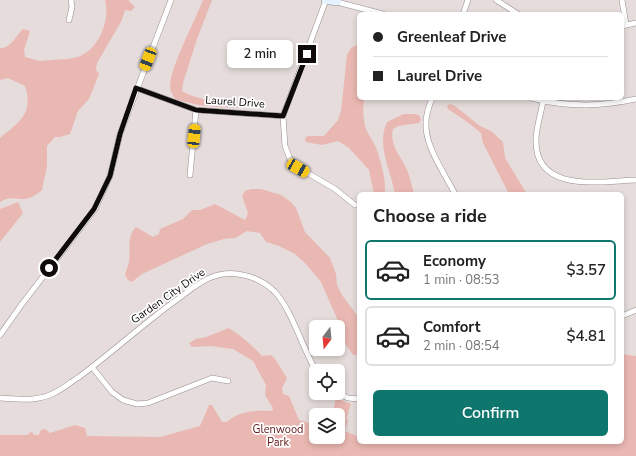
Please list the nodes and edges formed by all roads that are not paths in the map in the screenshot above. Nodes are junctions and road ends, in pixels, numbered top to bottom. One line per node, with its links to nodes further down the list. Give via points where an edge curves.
1 (71, 0): 12 (street)
2 (171, 0): 15 (street)
3 (326, 0): 7 (street); 21 (street)
4 (468, 0): 9 (street)
5 (496, 0): 10 (street)
6 (622, 0): 11 (street)
7 (337, 1): 8 (street)
8 (376, 12)
9 (464, 12)
10 (515, 12)
11 (623, 12)
12 (69, 20)
13 (636, 23): 14 (street)
14 (624, 26)
15 (136, 88): 20 (street, Laurel Drive); 28 (street, via 120,134 110,176 94,209)
16 (636, 99): 19 (street, via 586,105)
17 (431, 100): 24 (street, via 425,123 427,136)
18 (539, 100): 19 (street)
19 (543, 101): 23 (street, via 536,153 549,173 575,182)
20 (196, 110): 21 (street, Laurel Drive); 22 (street)
21 (283, 116): 25 (street, via 285,146 290,159 298,168 335,189)
22 (190, 175)
23 (636, 180)
24 (454, 192)
25 (355, 205)
26 (636, 310): 27 (street)
27 (624, 315)
28 (0, 335)
29 (313, 364): 30 (street, Garden City Drive, via 284,305 274,292 265,283 236,274 212,277 200,284 156,314)
30 (92, 367): 31 (street, via 112,392 122,400 137,404 148,403 212,378); 33 (street, Garden City Drive, via 56,392 44,397 33,400)
31 (228, 381)
32 (345, 396): 34 (street)
33 (0, 398)
34 (357, 399)

